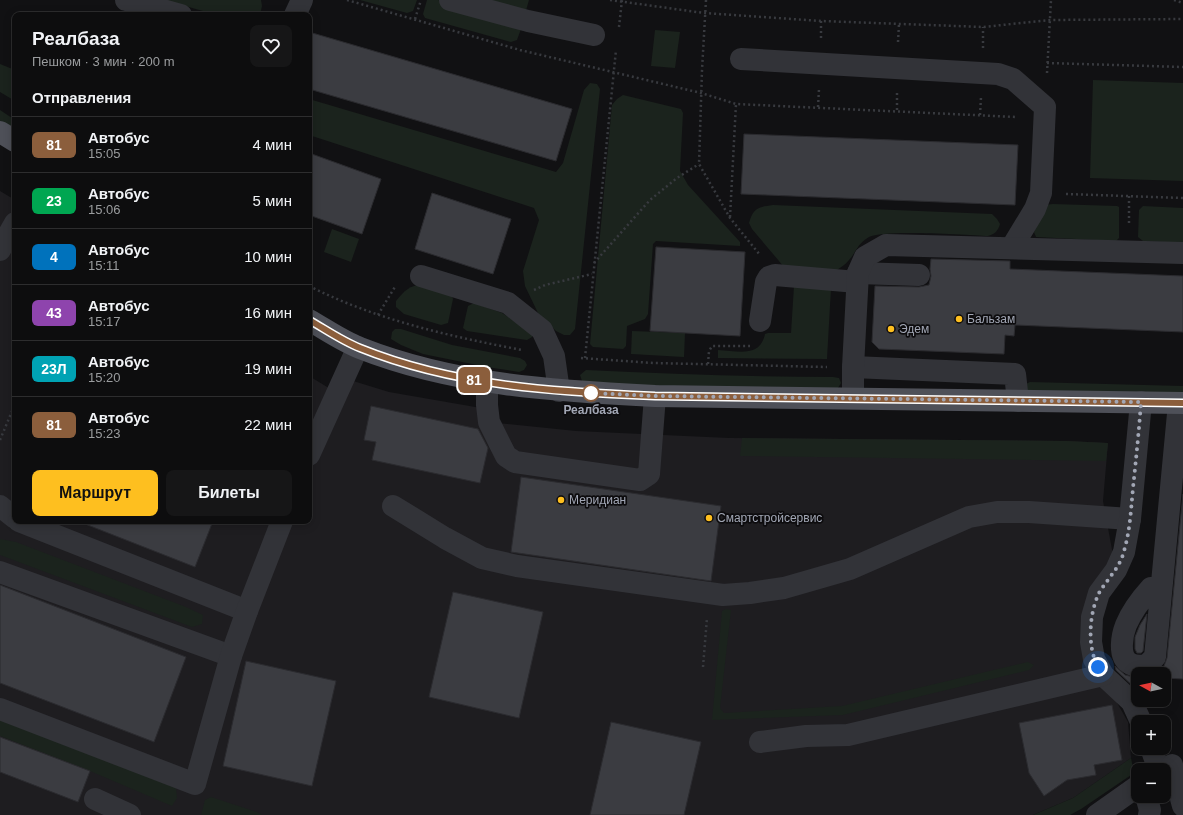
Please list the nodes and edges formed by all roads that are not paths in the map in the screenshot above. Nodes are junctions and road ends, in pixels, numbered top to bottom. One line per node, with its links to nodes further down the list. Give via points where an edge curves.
1 (126, 0): 4 (street)
2 (302, 0): 5 (street)
3 (450, 0): 6 (street)
4 (170, 12)
5 (296, 12)
6 (594, 35)
7 (741, 59): 11 (street, via 998,74 1013,79 1044,113 1042,193)
8 (0, 132): 9 (main road)
9 (12, 140)
10 (12, 228): 12 (street)
11 (1012, 248): 13 (street); 16 (street, via 886,245 865,257)
12 (0, 250)
13 (1183, 253)
14 (919, 274): 16 (street)
15 (421, 276): 22 (street, via 508,303 542,330 554,356)
16 (858, 277): 17 (street, via 769,276); 20 (street)
17 (760, 321)
18 (312, 322): 19 (main road)
19 (358, 347): 21 (main road, via 421,368); 28 (street)
20 (853, 368): 24 (street); 25 (street, via 1015,374)
21 (487, 383): 22 (main road); 23 (street, via 490,422 506,456 510,459 515,462 640,480 649,474)
22 (559, 391): 23 (main road)
23 (655, 396): 24 (main road)
24 (853, 398): 25 (main road)
25 (1018, 401): 26 (main road)
26 (1141, 402): 27 (main road); 33 (street)
27 (1181, 403): 29 (street)
28 (312, 448)
29 (1176, 504): 37 (street, via 1155,657 1147,665 1137,666 1128,663 1123,654 1122,642 1133,612)
30 (0, 506): 32 (street)
31 (393, 506): 33 (street, via 482,558 517,566 723,595 784,588 850,569 969,517 997,512 1029,512)
32 (12, 516)
33 (1130, 519): 40 (street, via 1124,552 1116,570 1099,593 1092,617 1091,642 1094,659)
34 (27, 524): 38 (street)
35 (281, 524): 38 (street)
36 (0, 572): 39 (street)
37 (1151, 588)
38 (247, 611): 39 (street)
39 (232, 656): 41 (street, via 195,784)
40 (1102, 675): 42 (street, via 1132,702); 43 (street, via 848,736 806,736)
41 (0, 709)
42 (1138, 715)
43 (760, 742)
44 (1158, 755): 45 (street)
45 (1166, 763)
46 (1171, 772): 50 (street)
47 (1131, 791): 52 (street)
48 (95, 799): 51 (street)
49 (1148, 803): 53 (street)
50 (1183, 806)
51 (130, 815)
52 (1097, 815)
53 (1149, 815)

